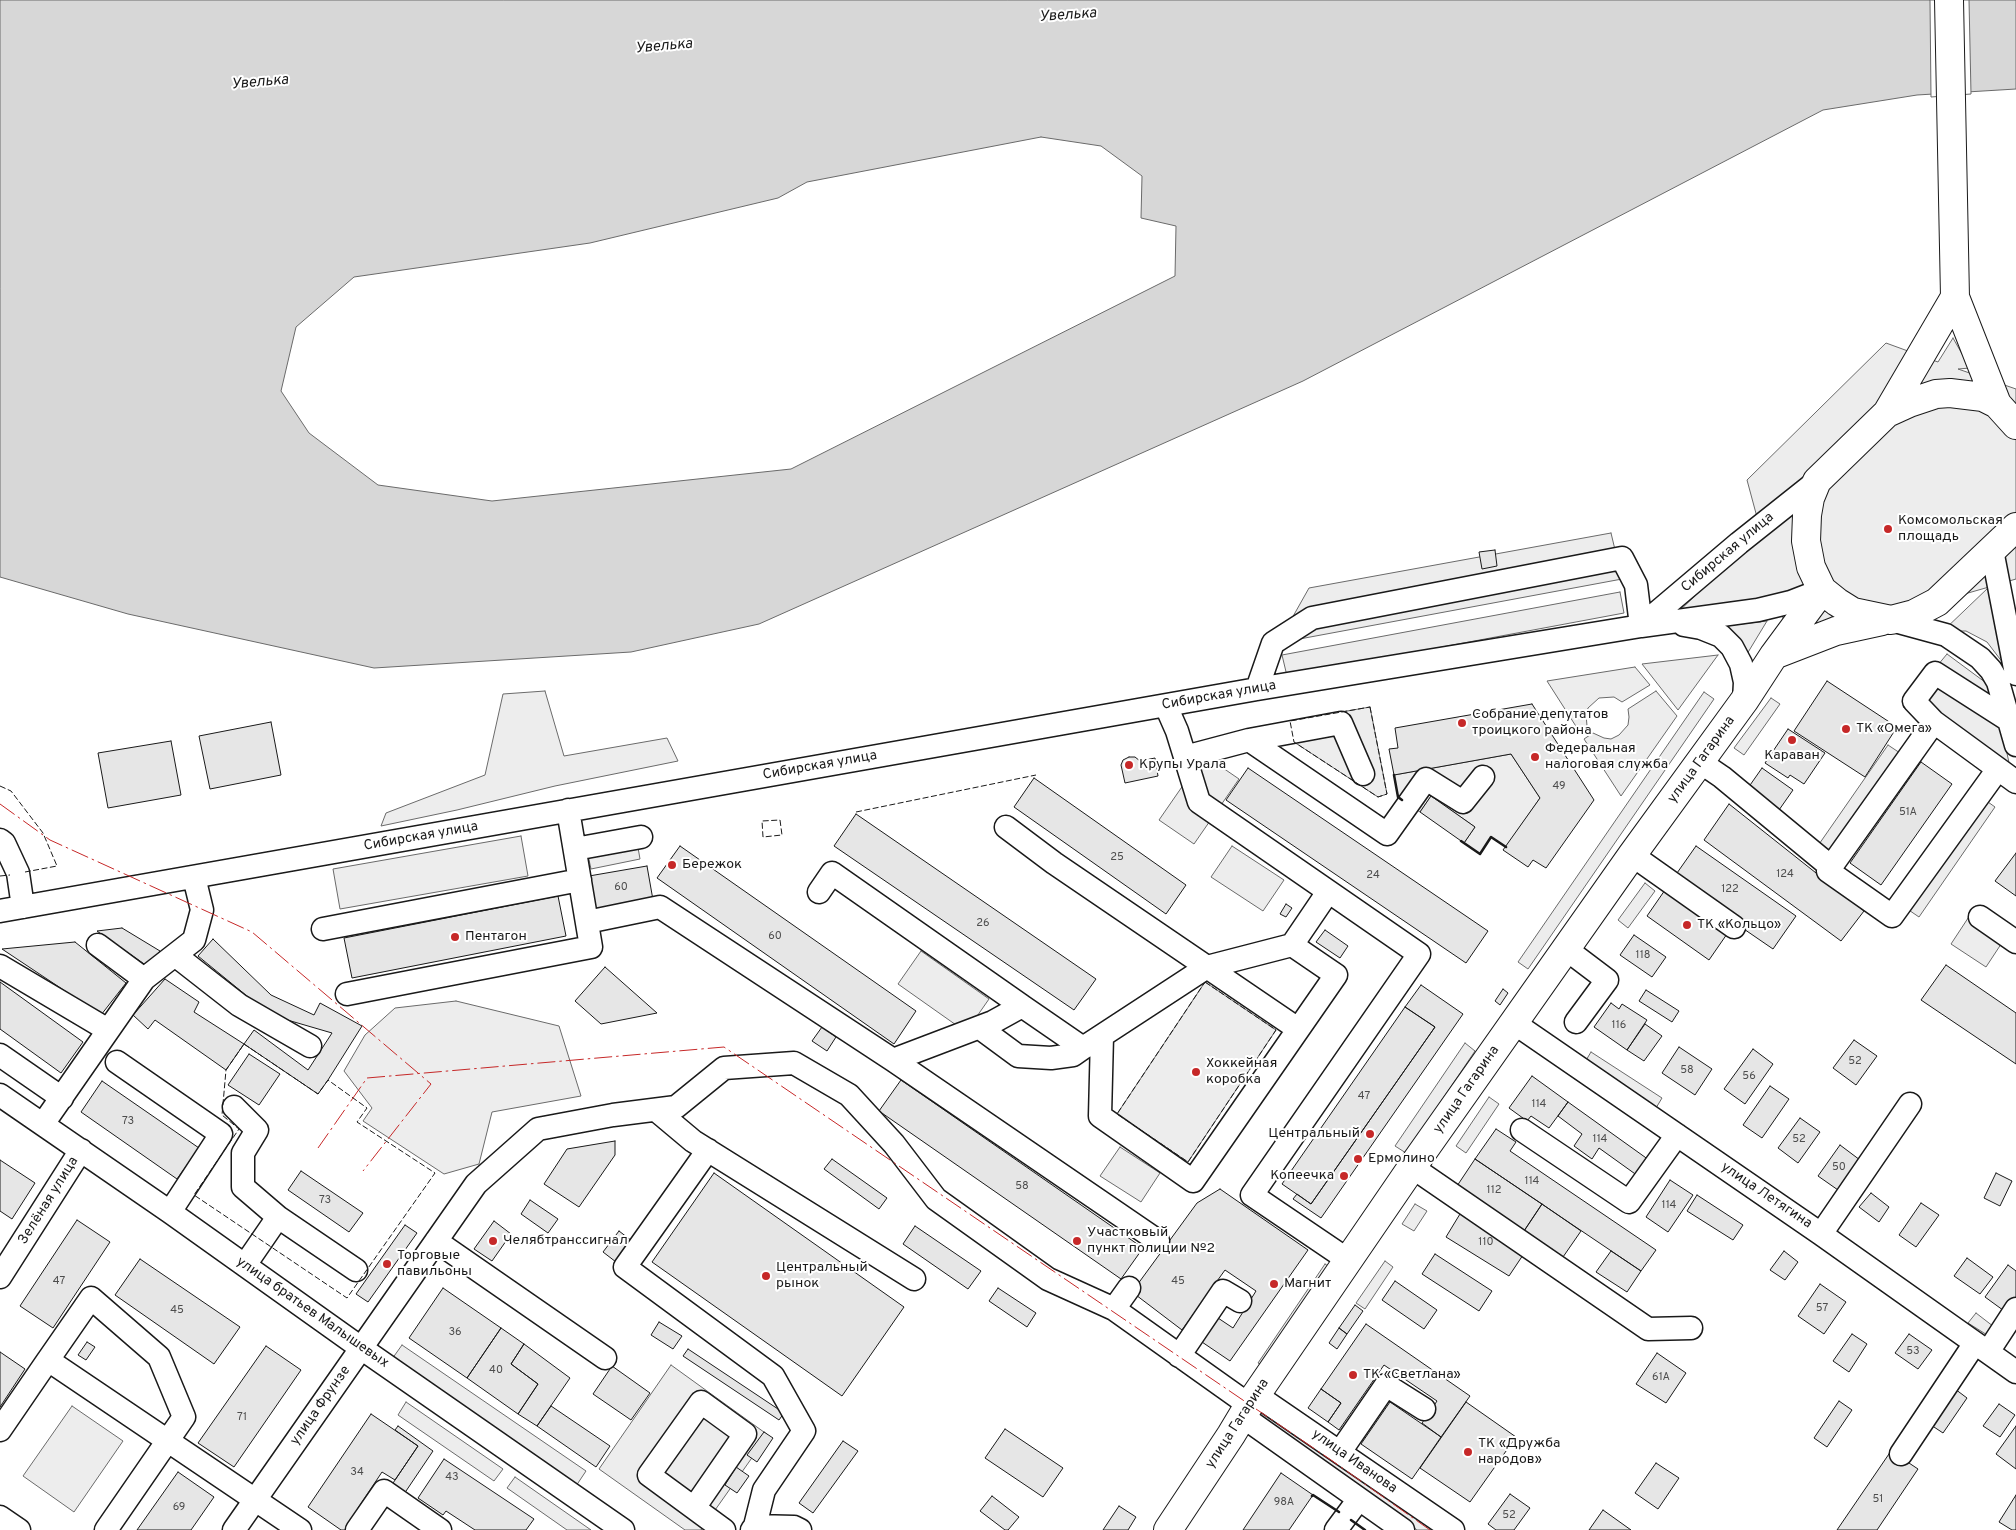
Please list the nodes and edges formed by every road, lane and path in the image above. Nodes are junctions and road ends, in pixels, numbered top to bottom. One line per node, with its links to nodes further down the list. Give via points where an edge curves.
1 (1949, 0): 2 (main road)
2 (1955, 297): 3 (main road); 4 (main road)
3 (1997, 404): 4 (main road, via 1983,397 1936,394); 5 (main road)
4 (1887, 412): 6 (main road)
5 (2016, 425)
6 (1817, 481): 9 (main road, via 1810,498 1806,541 1811,567); 12 (street, Сибирская улица)
7 (2016, 527): 8 (main road)
8 (1992, 550): 10 (main road, via 1937,602 1914,614); 14 (street)
9 (1822, 590): 10 (main road, via 1853,612); 11 (street, Сибирская улица, via 1758,610); 13 (main road, улица Гагарина)
10 (1891, 620): 13 (main road, via 1836,632); 18 (street, via 1946,635 1980,658 1998,682)
11 (1674, 623): 12 (street, Сибирская улица); 16 (street, Сибирская улица, via 1721,636 1732,647 1741,664 1745,682)
12 (1640, 626): 15 (street, Сибирская улица); 15 (street, via 1636,585 1622,558 1312,618 1273,643)
13 (1774, 655): 16 (main road, улица Гагарина)
14 (2016, 674)
15 (1257, 689): 17 (street, Сибирская улица)
16 (1744, 701): 23 (main road, улица Гагарина)
17 (1166, 706): 22 (street); 28 (street, Сибирская улица)
18 (2010, 721): 19 (street, via 1935,673 1914,701); 21 (street)
19 (1934, 722): 24 (street); 34 (street)
20 (1249, 740): 22 (street); 25 (street, via 1341,724); 26 (street, via 1387,834 1426,779 1463,802)
21 (2016, 745)
22 (1185, 757): 38 (street, via 1199,802)
23 (1700, 762): 33 (main road, улица Гагарина); 34 (street)
24 (1998, 769): 27 (street); 34 (street, via 1892,916 1828,871)
25 (1363, 774)
26 (1483, 777)
27 (2016, 782)
28 (568, 810): 32 (street); 35 (street, Сибирская улица)
29 (1006, 827): 51 (street)
30 (640, 837): 32 (street)
31 (0, 840): 39 (street, via 18,873)
32 (575, 849): 36 (street)
33 (1632, 855): 43 (street); 48 (main road, улица Гагарина)
34 (1831, 867)
35 (194, 877): 39 (street, Сибирская улица); 49 (street, via 202,910 194,940)
36 (580, 880): 42 (street); 44 (street)
37 (819, 892): 54 (street, via 832,873)
38 (1328, 892): 47 (street); 83 (street, via 1419,954 1252,1195)
39 (23, 907): 40 (street, Сибирская улица)
40 (0, 911)
41 (1980, 917): 45 (street)
42 (587, 922): 53 (street, via 591,948); 64 (street, via 660,907)
43 (1734, 927)
44 (323, 929)
45 (2016, 942)
46 (98, 945): 52 (street)
47 (1292, 945): 51 (street); 58 (street, via 1336,975)
48 (1566, 949): 55 (street, via 1607,980); 56 (main road, улица Гагарина)
49 (175, 955): 52 (street); 61 (street, via 239,1005)
50 (0, 966): 59 (street)
51 (1207, 968): 58 (street); 60 (street)
52 (144, 979): 59 (street)
53 (347, 994)
54 (1022, 1006): 57 (street); 62 (street)
55 (1576, 1022)
56 (1514, 1023): 74 (street, улица Летягина); 77 (main road, улица Гагарина)
57 (980, 1028): 62 (street, via 1018,1056 1051,1058 1073,1055); 64 (street)
58 (1298, 1029): 60 (street, via 1193,1181 1100,1116)
59 (108, 1030): 68 (street)
60 (1102, 1036): 62 (street)
61 (310, 1046)
62 (1083, 1048)
63 (0, 1055): 68 (street)
64 (893, 1060): 82 (street)
65 (117, 1062): 78 (street, via 221,1134)
66 (747, 1066): 71 (street, улица Фрунзе, via 724,1068 676,1107); 91 (street, улица Иванова, via 794,1063 849,1095 894,1144 936,1199 1048,1279)
67 (0, 1095): 72 (street, улица братьев Малышевых)
68 (62, 1098): 72 (street)
69 (1910, 1104): 80 (street)
70 (234, 1107): 79 (street, via 258,1130 243,1153 244,1187)
71 (656, 1110): 76 (street); 81 (street, улица Фрунзе, via 538,1129 476,1184)
72 (43, 1124): 75 (street, улица братьев Малышевых)
73 (1522, 1130): 74 (street, via 1629,1202)
74 (1677, 1135): 80 (street, улица Летягина)
75 (81, 1150): 78 (street, улица братьев Малышевых); 86 (street, Зелёная улица)
76 (708, 1150): 87 (street); 109 (street, via 624,1267 773,1376 804,1431 764,1490)
77 (1412, 1167): 83 (main road, улица Гагарина); 92 (street, via 1648,1329)
78 (170, 1212): 84 (street, улица братьев Малышевых)
79 (278, 1217): 84 (street); 85 (street)
80 (1821, 1234): 94 (street, улица Летягина)
81 (436, 1241): 93 (street, улица Фрунзе); 96 (street)
82 (1158, 1241)
83 (1348, 1260): 99 (main road, улица Гагарина)
84 (245, 1265): 93 (street, улица братьев Малышевых)
85 (356, 1270)
86 (0, 1278)
87 (914, 1279)
88 (1129, 1288): 91 (street)
89 (1240, 1301): 95 (street, via 1223,1291)
90 (2016, 1309): 94 (street)
91 (1114, 1310): 95 (street, улица Иванова)
92 (1691, 1328)
93 (361, 1348): 106 (street, улица Фрунзе); 116 (street, улица братьев Малышевых)
94 (1981, 1348): 98 (street, улица Летягина); 104 (street)
95 (1179, 1356): 99 (street, улица Иванова)
96 (605, 1358)
97 (48, 1360): 101 (street); 102 (street); 102 (street, via 91,1298 159,1357 184,1417)
98 (2016, 1372)
99 (1249, 1405): 103 (street, улица Иванова); 105 (street, улица Иванова); 119 (main road, улица Гагарина)
100 (1424, 1409): 103 (street, via 1386,1384)
101 (0, 1430)
102 (167, 1441): 106 (street); 111 (street)
103 (1340, 1452): 122 (street, улица Иванова)
104 (1901, 1454)
105 (1359, 1500): 120 (street); 121 (street, улица Иванова)
106 (255, 1501): 112 (street, улица Фрунзе); 113 (street)
107 (694, 1508): 107 (street, via 649,1475 701,1402 745,1434); 117 (street)
108 (0, 1517): 110 (street)
109 (753, 1528): 118 (street, via 794,1527)
110 (19, 1530)
111 (106, 1530)
112 (234, 1530)
113 (300, 1530)
114 (357, 1530): 115 (street, via 384,1491)
115 (440, 1530)
116 (623, 1530)
117 (724, 1530)
118 (800, 1530)
119 (1168, 1530)
120 (1336, 1530)
121 (1403, 1530)
122 (1453, 1530)

